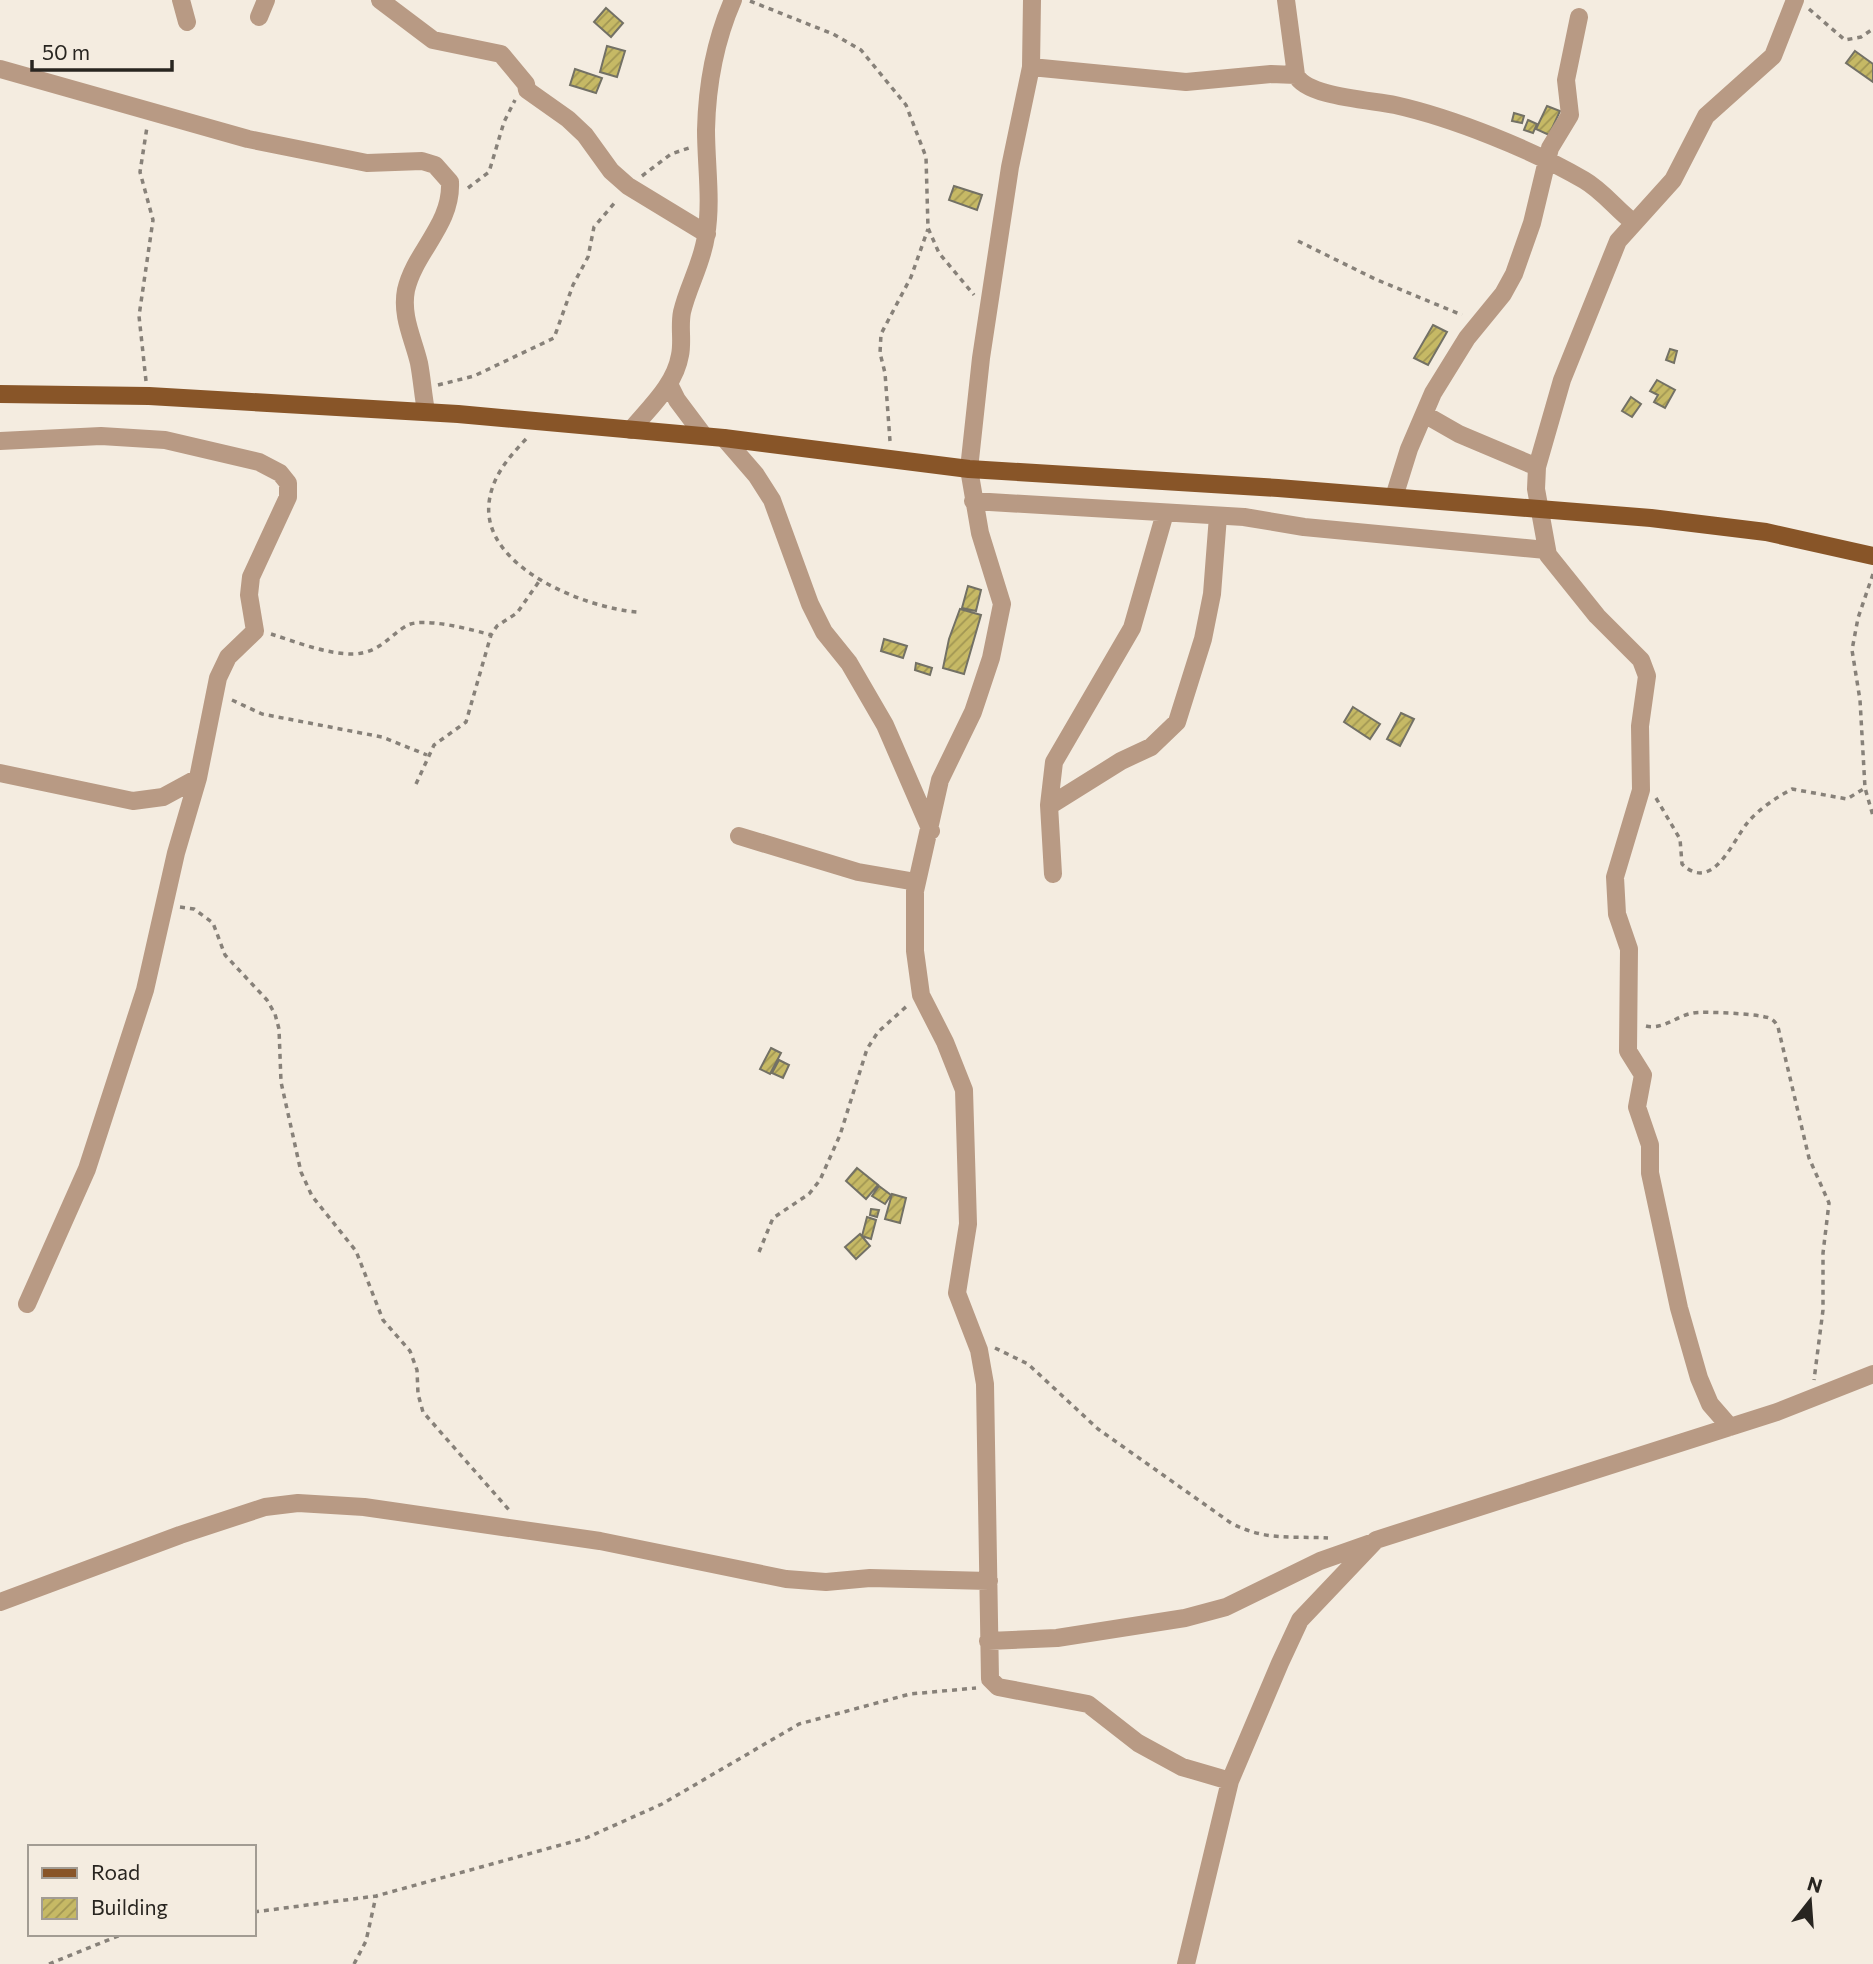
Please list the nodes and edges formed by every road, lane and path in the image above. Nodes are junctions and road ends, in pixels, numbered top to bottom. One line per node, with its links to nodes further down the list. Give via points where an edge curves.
1 (181, 0): 12 (street)
2 (266, 0): 10 (street)
3 (380, 0): 17 (street, via 433,40 501,54)
4 (733, 0): 19 (street, via 713,58)
5 (748, 0): 24 (path, via 861,50 906,105 926,157)
6 (1032, 0): 14 (street)
7 (1286, 0): 16 (street)
8 (1795, 0): 23 (street, via 1773,56 1706,116 1672,180)
9 (1800, 0): 13 (path, via 1845,40)
10 (259, 17)
11 (1579, 17): 20 (street, via 1566,80 1570,115 1552,141)
12 (187, 22)
13 (1873, 30)
14 (1031, 67): 16 (street, via 1186,82); 27 (street, via 1010,167)
15 (0, 69): 18 (street)
16 (1296, 75): 20 (street, via 1306,87 1422,113)
17 (526, 84): 21 (street, via 527,90 585,135); 22 (path, via 509,109 486,177)
18 (153, 111): 22 (street, via 248,139 367,163 435,164 450,182); 32 (path, via 140,172 153,220 139,316)
19 (707, 140): 21 (path, via 671,153); 25 (street)
20 (1548, 161): 23 (street, via 1586,181); 28 (street, via 1514,274)
21 (628, 186): 25 (street); 30 (path, via 594,227 588,257 554,338 474,376)
22 (450, 198): 30 (street, via 407,285 405,299 404,314)
23 (1633, 222): 41 (street, via 1614,251 1562,380)
24 (928, 228): 27 (path, via 939,253); 40 (path, via 911,277 881,334)
25 (707, 234): 29 (street, via 701,264 682,310 681,352)
26 (1298, 241): 28 (path)
27 (989, 310): 42 (street)
28 (1477, 324): 34 (street)
29 (669, 384): 36 (street); 37 (street)
30 (423, 390): 33 (street)
31 (0, 394): 32 (main road)
32 (149, 396): 33 (main road)
33 (426, 411): 35 (main road)
34 (1424, 414): 41 (street); 43 (street)
35 (542, 421): 36 (main road); 51 (path, via 496,476 488,507 490,523 508,555)
36 (631, 430): 37 (main road)
37 (704, 436): 38 (main road)
38 (724, 438): 40 (main road); 64 (street, via 772,500 810,604 885,726)
39 (0, 441): 53 (street, via 101,436 165,440 259,462 280,473 288,483 288,497 251,577)
40 (890, 457): 42 (main road)
41 (1537, 467): 45 (street)
42 (969, 469): 43 (main road); 44 (street)
43 (1394, 497): 45 (main road)
44 (973, 501): 46 (street); 64 (street, via 1002,604 997,638 977,700 940,780)
45 (1540, 507): 48 (street); 49 (main road, via 1766,532)
46 (1165, 513): 47 (street); 62 (street, via 1132,628 1054,762)
47 (1218, 516): 48 (street); 62 (street, via 1212,594 1200,652 1177,722 1151,747)
48 (1546, 550): 59 (street, via 1644,667)
49 (1873, 556)
50 (1873, 574): 61 (path, via 1853,650)
51 (540, 580): 52 (path, via 607,610); 54 (path, via 517,614)
52 (637, 612)
53 (255, 631): 54 (path, via 353,654 381,648 415,622); 55 (street, via 228,657)
54 (491, 635): 56 (path, via 467,722)
55 (216, 688): 56 (path, via 242,707 262,714 382,737); 58 (street)
56 (427, 755): 60 (path)
57 (0, 773): 58 (street, via 133,801 163,797)
58 (198, 778): 68 (street)
59 (1642, 780): 61 (path, via 1673,824 1680,839 1682,864 1704,872 1715,868 1750,820 1786,792 1798,789 1847,799); 70 (street, via 1615,877 1618,914 1629,949)
60 (416, 784)
61 (1865, 788): 63 (path)
62 (1049, 806): 66 (street)
63 (1873, 816)
64 (931, 831): 67 (street)
65 (740, 835): 67 (street, via 858,872)
66 (1053, 874)
67 (916, 882): 69 (street, via 915,951)
68 (164, 903): 72 (street, via 145,990 87,1169); 77 (path, via 194,909 214,923 225,955 267,1000 279,1029 278,1065 287,1116 312,1196 356,1251 383,1320 411,1350 424,1412)
69 (921, 995): 71 (path, via 878,1032 860,1066 840,1135 820,1180 809,1194 773,1218); 73 (street, via 964,1090 968,1224 957,1293)
70 (1627, 1015): 75 (path, via 1653,1028 1701,1012 1759,1015 1778,1027 1809,1158 1829,1203 1823,1310 1812,1376); 76 (street, via 1629,1055 1643,1077 1637,1107 1650,1145 1649,1168 1679,1308 1710,1404)
71 (760, 1252)
72 (27, 1304)
73 (974, 1339): 78 (path, via 1028,1364 1098,1429 1242,1529 1266,1537); 80 (street, via 985,1384)
74 (1873, 1374): 75 (street)
75 (1819, 1395): 76 (street)
76 (1730, 1427): 79 (street)
77 (525, 1531): 80 (street, via 600,1541 786,1579); 81 (street, via 326,1503 265,1507)
78 (1338, 1538)
79 (1377, 1540): 82 (street, via 1341,1552 1226,1608 1057,1638); 84 (street, via 1300,1620)
80 (989, 1581): 82 (street)
81 (0, 1602)
82 (988, 1644): 83 (street)
83 (991, 1679): 84 (street, via 1088,1704 1182,1767); 85 (path, via 910,1694 799,1724 662,1804 586,1838)
84 (1230, 1780): 90 (street)
85 (376, 1896): 86 (path); 89 (path, via 366,1941)
86 (256, 1912)
87 (118, 1936): 88 (path)
88 (48, 1964)
89 (354, 1964)
90 (1186, 1964)

